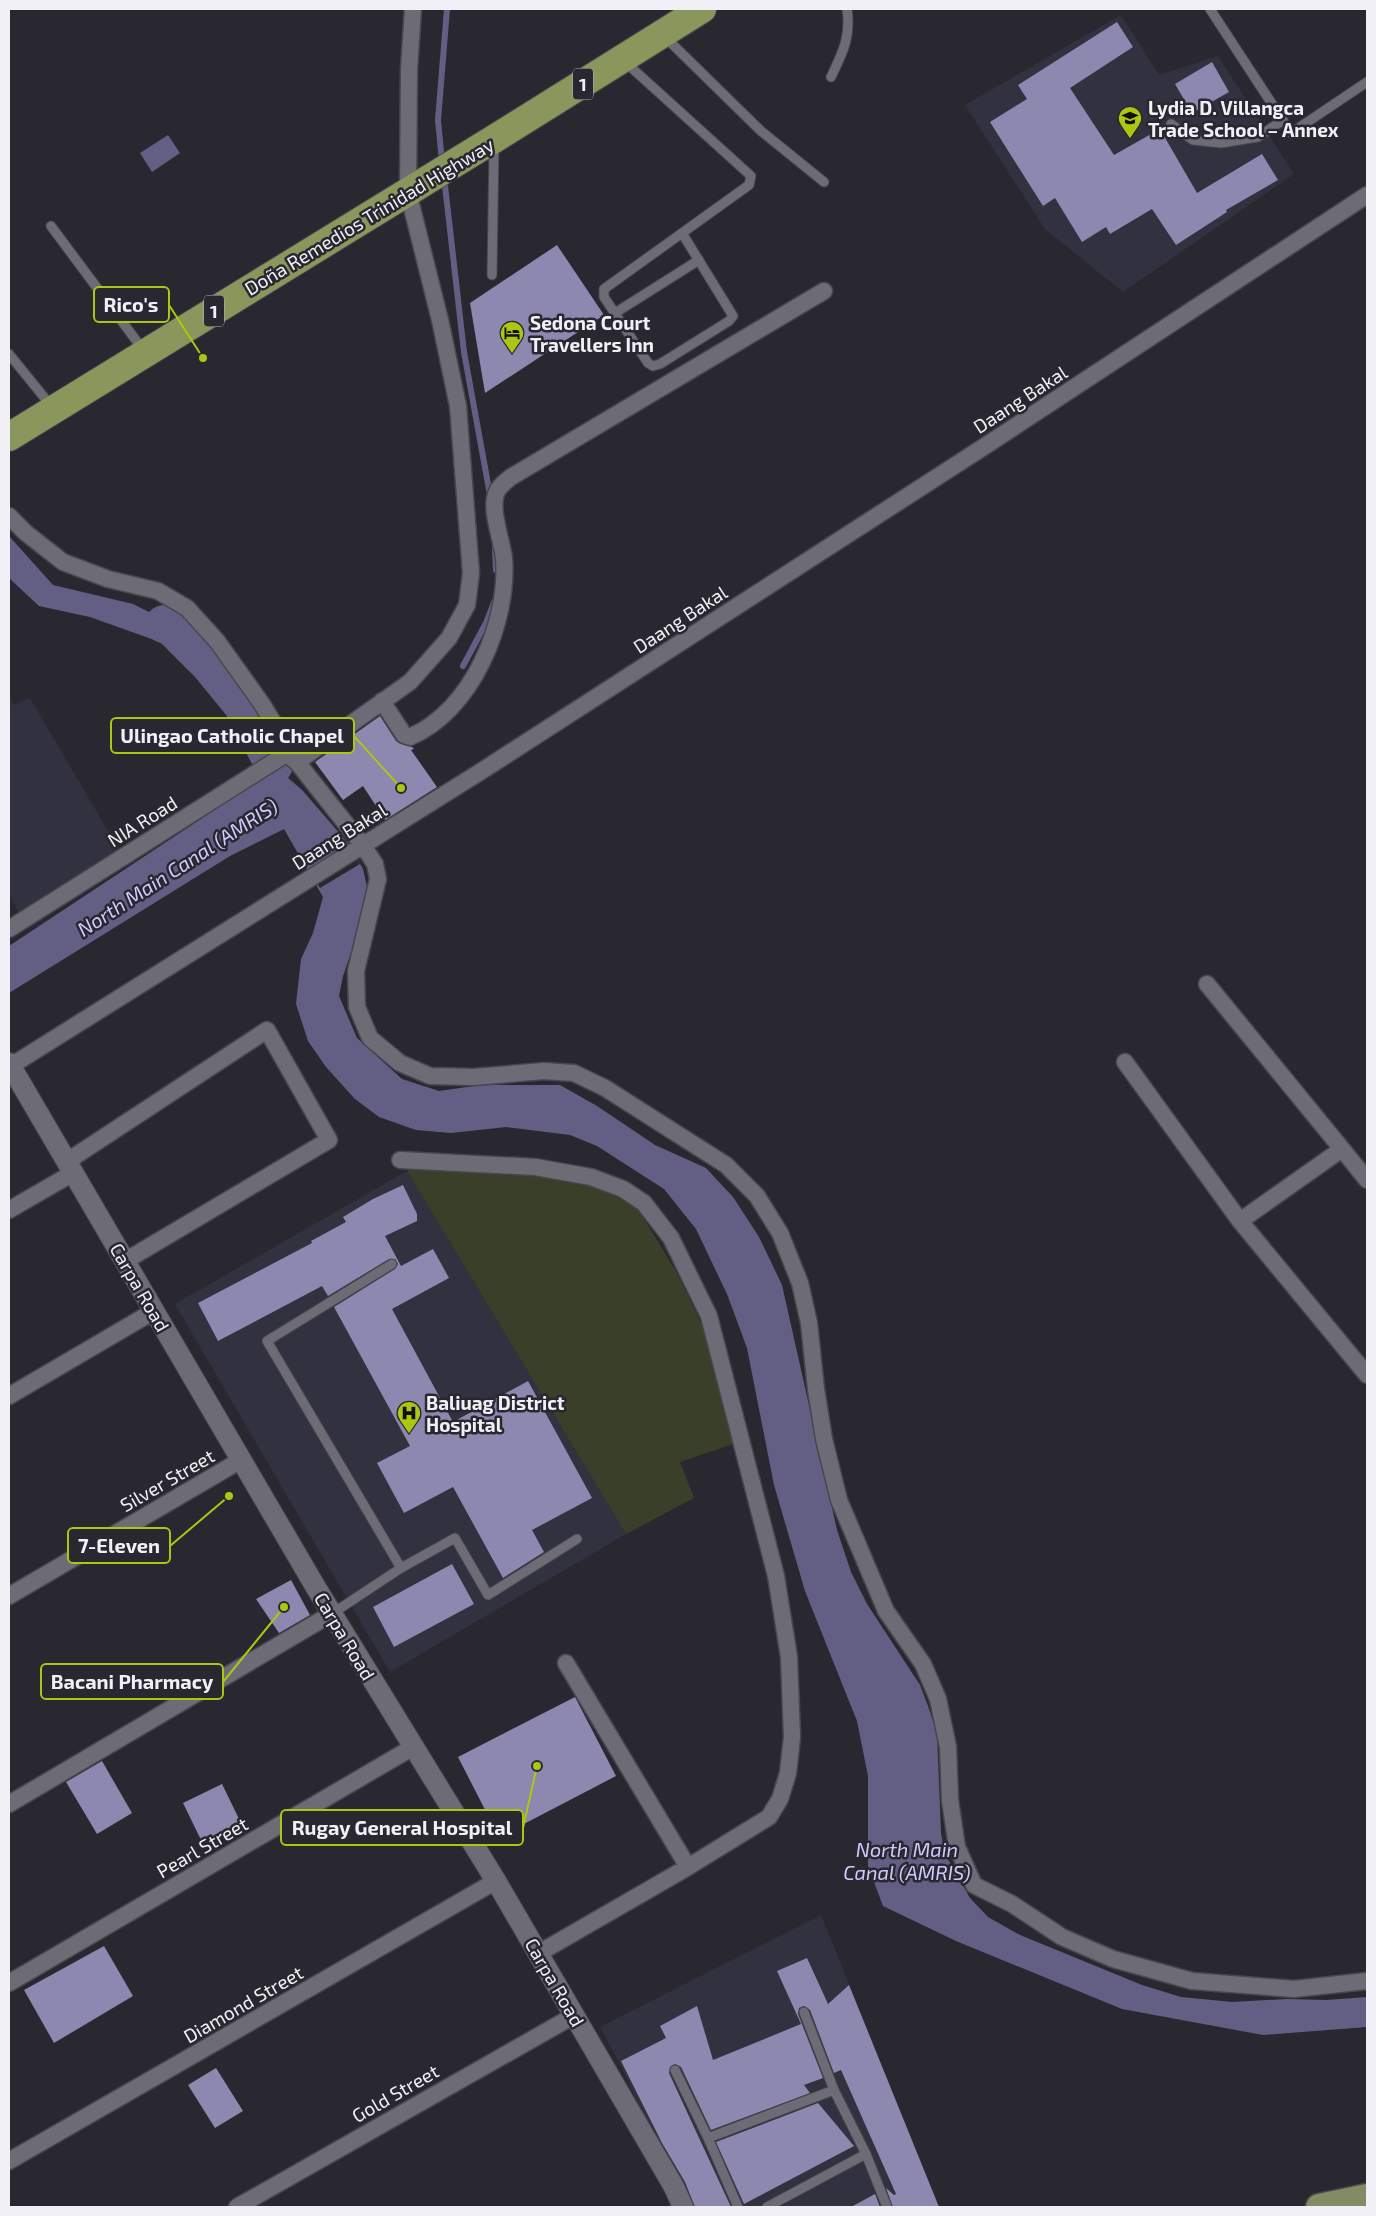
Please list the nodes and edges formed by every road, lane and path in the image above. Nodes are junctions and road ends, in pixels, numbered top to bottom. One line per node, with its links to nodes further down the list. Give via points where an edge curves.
1 (413, 9): 13 (street, NIA Road, via 409,69)
2 (702, 9): 5 (highway, Doña Remedios Trinidad Highway / 1)
3 (847, 9): 7 (lane, via 846,46)
4 (1210, 9): 9 (lane)
5 (662, 34): 6 (highway, Doña Remedios Trinidad Highway / 1); 12 (lane, via 761,132)
6 (622, 59): 11 (highway, Doña Remedios Trinidad Highway / 1); 16 (lane, via 751,176 749,185)
7 (831, 77)
8 (1367, 82): 9 (lane, via 1291,133)
9 (1283, 120): 10 (lane, via 1258,137 1221,142 1193,140)
10 (1170, 124)
11 (494, 139): 13 (highway, Doña Remedios Trinidad Highway / 1); 18 (lane)
12 (824, 182)
13 (414, 188): 21 (highway, Doña Remedios Trinidad Highway / 1); 26 (street, NIA Road, via 458,406 471,573 467,604 450,638 410,682)
14 (1367, 195): 28 (street, Daang Bakal, via 974,454 480,772)
15 (51, 226): 21 (lane)
16 (682, 233): 17 (lane); 20 (lane, via 604,289 604,296)
17 (699, 260): 20 (lane); 20 (lane, via 731,310 733,316 729,321 652,366)
18 (492, 276)
19 (824, 291): 26 (street, via 500,486 495,504 504,558 504,593 486,655 451,707 431,726 410,738 404,735)
20 (615, 313)
21 (145, 353): 23 (highway, Doña Remedios Trinidad Highway / 1)
22 (9, 354): 23 (lane)
23 (54, 409): 24 (highway, Doña Remedios Trinidad Highway / 1)
24 (9, 437)
25 (9, 516): 27 (street, via 63,562 108,579 158,591 187,608 217,641 262,704)
26 (382, 701): 27 (street, NIA Road)
27 (292, 758): 28 (street); 29 (street, NIA Road, via 268,766)
28 (356, 848): 32 (street, Daang Bakal); 55 (street, via 375,864 378,879 356,970 357,1007 370,1038 400,1064 430,1076 474,1077 544,1071 574,1073 605,1088 726,1165 757,1196 780,1233 800,1283 809,1323 824,1440 839,1500 886,1611 923,1664 938,1700 948,1747 950,1800 957,1847 974,1885 1012,1904 1062,1937 1113,1959 1192,1981 1294,1989)
29 (9, 929)
30 (1207, 984): 33 (street)
31 (1124, 1062): 38 (street)
32 (9, 1065): 35 (street, Carpa Road)
33 (1342, 1149): 36 (street); 38 (street)
34 (400, 1160): 52 (street, via 535,1167 591,1177 623,1189 644,1203 671,1238 709,1316 776,1576 789,1657 792,1738 788,1773 780,1799 769,1817)
35 (70, 1167): 37 (street); 39 (street, Carpa Road); 39 (street, via 266,1030 329,1140)
36 (1367, 1180)
37 (9, 1210)
38 (1240, 1220): 42 (street)
39 (124, 1261): 41 (street, Carpa Road)
40 (392, 1264): 46 (lane, via 267,1341)
41 (154, 1311): 43 (street); 44 (street, Carpa Road)
42 (1367, 1375)
43 (9, 1396)
44 (241, 1460): 47 (street, Silver Street); 48 (street, Carpa Road)
45 (577, 1539): 46 (lane, via 488,1594 455,1538)
46 (401, 1568): 48 (lane)
47 (9, 1596)
48 (333, 1613): 50 (street, Carpa Road); 51 (street)
49 (566, 1663): 52 (street)
50 (414, 1746): 53 (street, Carpa Road); 56 (street, Pearl Street)
51 (9, 1804)
52 (688, 1867): 54 (street)
53 (496, 1881): 54 (street, Carpa Road); 63 (street, Diamond Street)
54 (539, 1953): 58 (street, Carpa Road)
55 (1367, 1981)
56 (9, 1982)
57 (804, 2012): 60 (lane)
58 (575, 2015): 65 (street, Gold Street); 66 (street, Carpa Road)
59 (675, 2070): 61 (lane)
60 (834, 2090): 61 (lane); 62 (lane)
61 (708, 2138): 67 (lane)
62 (866, 2154): 68 (lane); 69 (lane)
63 (9, 2161)
64 (1367, 2197): 70 (main road)
65 (237, 2207)
66 (683, 2207)
67 (738, 2207)
68 (767, 2207)
69 (887, 2207)
70 (1319, 2207)

